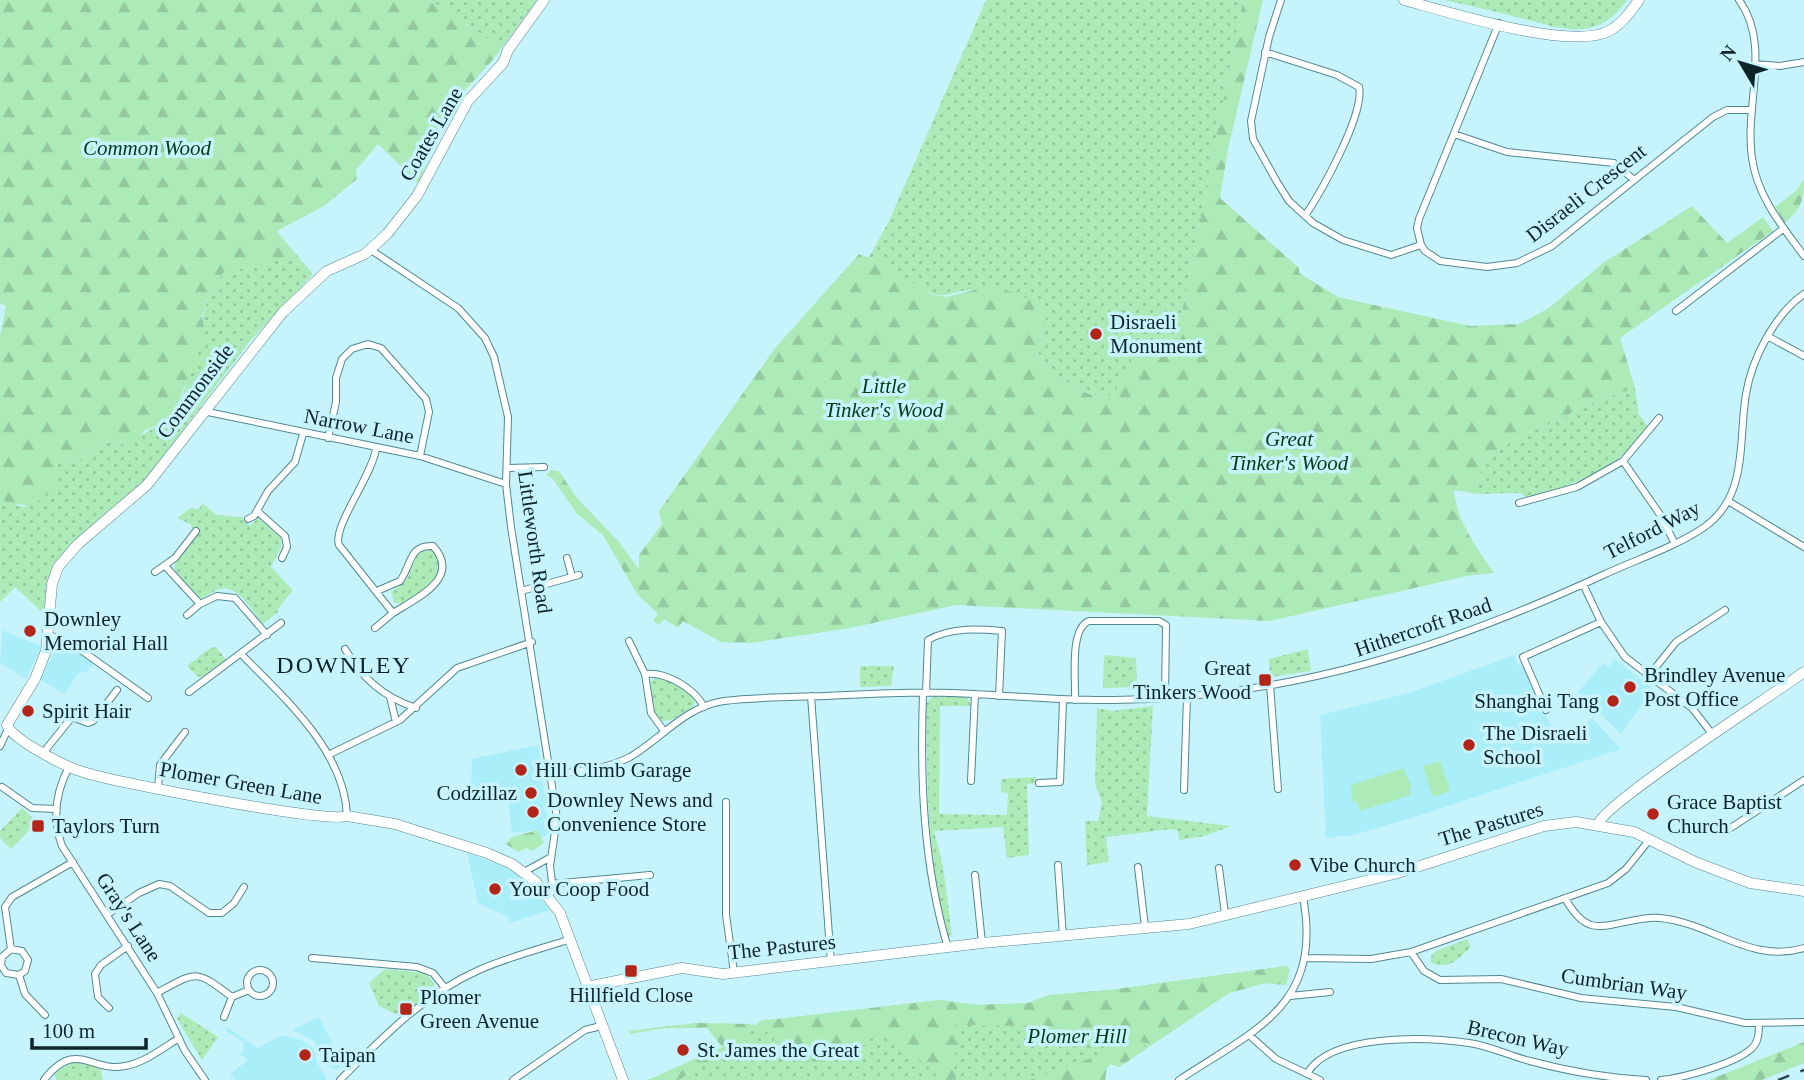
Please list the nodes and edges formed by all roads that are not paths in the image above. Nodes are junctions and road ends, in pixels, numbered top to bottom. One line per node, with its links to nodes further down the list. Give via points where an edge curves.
1 (544, 0): 16 (street, Coates Lane, via 503,62 468,101 417,196)
2 (1281, 0): 7 (street)
3 (1404, 0): 6 (street)
4 (1639, 0): 6 (street, via 1621,23 1585,37 1563,37)
5 (1740, 0): 9 (street, via 1751,21)
6 (1499, 23): 11 (street)
7 (1265, 51): 13 (street, via 1252,110 1253,139 1284,193); 13 (street, via 1359,87 1360,99 1347,136)
8 (1804, 62): 9 (street)
9 (1755, 64): 10 (street)
10 (1752, 110): 12 (street, Disraeli Crescent, via 1727,110 1713,117); 14 (street, via 1754,170)
11 (1454, 134): 12 (street, via 1507,152 1614,163); 15 (street, via 1419,219)
12 (1633, 179): 15 (street, Disraeli Crescent, via 1552,246 1517,263 1487,267 1451,264 1432,257)
13 (1305, 216): 15 (street, via 1332,235 1382,253 1398,254)
14 (1783, 229): 17 (street); 19 (street)
15 (1421, 244)
16 (371, 250): 22 (street, Commonside, via 327,271 283,312); 30 (street, Littleworth Road, via 458,308 485,338 508,417)
17 (1804, 256)
18 (1804, 294): 20 (street, Telford Way, via 1783,313)
19 (1676, 311)
20 (1769, 337): 21 (street); 32 (street, Telford Way, via 1746,389 1741,457)
21 (1804, 356)
22 (203, 411): 24 (street, Narrow Lane); 53 (street, Commonside, via 147,485 58,566 49,613)
23 (1659, 418): 28 (street)
24 (303, 434): 25 (street, Narrow Lane); 34 (street, via 295,462 268,491)
25 (328, 438): 26 (street, Narrow Lane); 27 (street, via 342,359 352,349 368,344 381,348 426,399 429,412)
26 (376, 449): 27 (street, Narrow Lane); 45 (street, via 370,474 341,523 337,540)
27 (420, 456): 31 (street, Narrow Lane)
28 (1623, 461): 33 (street, via 1577,487); 37 (street)
29 (544, 467): 30 (street)
30 (506, 468): 31 (street, Littleworth Road)
31 (506, 484): 44 (street, Littleworth Road)
32 (1728, 501): 37 (street, Telford Way, via 1704,527); 38 (street)
33 (1519, 503)
34 (257, 511): 35 (street); 39 (street, via 285,536)
35 (248, 519)
36 (195, 531): 41 (street)
37 (1674, 542): 43 (street, Telford Way)
38 (1804, 547)
39 (282, 558)
40 (567, 558): 44 (street, via 576,576)
41 (166, 566): 42 (street); 46 (street)
42 (156, 572)
43 (1583, 584): 50 (street); 62 (street, Hithercroft Road, via 1462,636 1344,672)
44 (521, 590): 56 (street, Littleworth Road)
45 (377, 591): 48 (street); 48 (street, via 400,581 417,548 433,546 440,554 442,572 435,587)
46 (200, 604): 49 (street); 54 (street, via 217,596 235,598)
47 (1725, 610): 61 (street, via 1676,642)
48 (393, 613): 52 (street)
49 (187, 615)
50 (1601, 622): 61 (street, via 1625,657); 77 (street, via 1523,657)
51 (281, 623): 54 (street)
52 (375, 628)
53 (50, 635): 71 (street, via 81,650); 79 (street, via 35,679)
54 (267, 635): 58 (street)
55 (629, 641): 60 (street)
56 (532, 642): 76 (street, via 457,668); 87 (street, Littleworth Road)
57 (345, 649): 69 (street, via 364,678)
58 (242, 655): 64 (street); 85 (street)
59 (1804, 672): 82 (street)
60 (645, 674): 75 (street, via 663,675 691,691); 80 (street, via 651,713)
61 (1648, 677): 82 (street, via 1692,708)
62 (1270, 685): 70 (street, Hithercroft Road); 93 (street)
63 (117, 690): 84 (street, via 93,721 83,723 72,717 66,721)
64 (190, 692)
65 (924, 693): 66 (street, Hithercroft Road); 67 (street, Hithercroft Road); 68 (street, via 928,640 975,629 1002,631); 124 (street, via 924,832)
66 (975, 694): 68 (street, Hithercroft Road); 89 (street)
67 (811, 696): 75 (street, Hithercroft Road, via 723,701); 130 (street)
68 (999, 696): 73 (street, Hithercroft Road)
69 (390, 697): 76 (street); 78 (street)
70 (1187, 697): 72 (street, Hithercroft Road); 94 (street)
71 (148, 698)
72 (1165, 698): 74 (street, Hithercroft Road); 74 (street, via 1166,625 1159,621 1089,621 1076,635)
73 (1063, 700): 74 (street, Hithercroft Road); 90 (street, via 1060,782)
74 (1075, 700)
75 (704, 707): 80 (street, Hithercroft Road)
76 (416, 708): 78 (street)
77 (1545, 710)
78 (396, 722): 85 (street)
79 (5, 725): 83 (street); 84 (street, Plomer Green Lane)
80 (664, 731): 87 (street, Hithercroft Road, via 616,764)
81 (172, 732): 92 (street, via 183,735 160,765)
82 (1713, 736): 98 (street, via 1606,812)
83 (0, 746)
84 (43, 752): 86 (street, Plomer Green Lane)
85 (328, 755): 97 (street)
86 (69, 767): 92 (street, Plomer Green Lane); 96 (street, Gray's Lane)
87 (551, 775): 101 (street, Littleworth Road, via 557,830)
88 (1804, 779): 99 (street)
89 (971, 781)
90 (1039, 783)
91 (2, 787): 96 (street, via 32,808)
92 (158, 788): 97 (street, Plomer Green Lane, via 317,817)
93 (1278, 789)
94 (1184, 790)
95 (726, 802): 131 (street, via 726,915)
96 (55, 809): 102 (street, Gray's Lane, via 58,834)
97 (347, 817): 106 (street, Plomer Green Lane, via 408,827 500,858)
98 (1598, 823): 100 (street, The Pastures); 114 (street, The Pastures, via 1545,826 1398,873)
99 (1726, 831)
100 (1650, 839): 111 (street, The Pastures, via 1724,874); 115 (street, via 1608,883)
101 (551, 857): 106 (street); 109 (street, Littleworth Road)
102 (74, 863): 116 (street); 118 (street, Gray's Lane)
103 (1059, 865): 120 (street)
104 (1138, 867): 119 (street)
105 (1219, 868): 117 (street)
106 (524, 872): 112 (street, Plomer Green Lane)
107 (650, 875): 109 (street)
108 (975, 875): 122 (street)
109 (551, 884): 112 (street, Littleworth Road)
110 (244, 887): 118 (street, via 222,913 209,913 170,886 159,884)
111 (1804, 891)
112 (548, 896): 121 (street)
113 (0, 897): 116 (street)
114 (1303, 897): 117 (street, The Pastures); 129 (street)
115 (1566, 898): 125 (street, via 1580,918 1592,925 1662,918 1693,924 1748,949 1784,953); 127 (street)
116 (7, 902): 126 (street)
117 (1225, 914): 119 (street, The Pastures, via 1189,924)
118 (108, 915): 123 (street, Gray's Lane)
119 (1145, 927): 120 (street, The Pastures)
120 (1063, 937): 122 (street, The Pastures)
121 (571, 939): 133 (street); 134 (street, via 492,964)
122 (982, 943): 124 (street, The Pastures)
123 (128, 946): 137 (street, Gray's Lane); 140 (street, via 95,974 98,997)
124 (948, 948): 130 (street, The Pastures)
125 (1804, 948)
126 (11, 950): 132 (street, via 22,951 28,960); 132 (street, via 2,957 2,968)
127 (1411, 952): 129 (street, via 1371,958); 144 (street, Cumbrian Way, via 1424,971 1440,980 1501,979 1581,998 1676,1007)
128 (312, 958): 134 (street, via 417,967 433,973)
129 (1306, 958): 138 (street)
130 (831, 961): 131 (street, The Pastures)
131 (734, 972): 133 (street, The Pastures, via 682,968)
132 (19, 975): 141 (street, via 24,994)
133 (586, 987): 145 (street)
134 (445, 988): 151 (street, via 398,1023)
135 (249, 990): 135 (street, via 264,996 271,992 273,979 265,971 255,971 247,982); 139 (street)
136 (1330, 992): 138 (street)
137 (157, 993): 139 (street, via 195,975 206,977); 147 (street, Gray's Lane)
138 (1290, 996): 146 (street)
139 (232, 997): 142 (street)
140 (109, 1008)
141 (45, 1015)
142 (223, 1017)
143 (1804, 1021): 144 (street, Cumbrian Way)
144 (1759, 1023): 158 (street, via 1756,1043 1745,1053)
145 (601, 1026): 152 (street, via 577,1035); 153 (street)
146 (1249, 1035): 148 (street, via 1276,1059); 154 (street)
147 (179, 1038): 149 (street, via 126,1066 72,1059); 150 (street, Gray's Lane)
148 (1308, 1072): 155 (street); 156 (street, Brecon Way, via 1318,1058 1342,1048 1429,1040 1471,1043 1538,1063)
149 (44, 1080)
150 (205, 1080)
151 (340, 1080)
152 (513, 1080)
153 (623, 1080)
154 (1179, 1080)
155 (1320, 1080)
156 (1636, 1080): 157 (street, Brecon Way)
157 (1646, 1080)
158 (1661, 1080)

